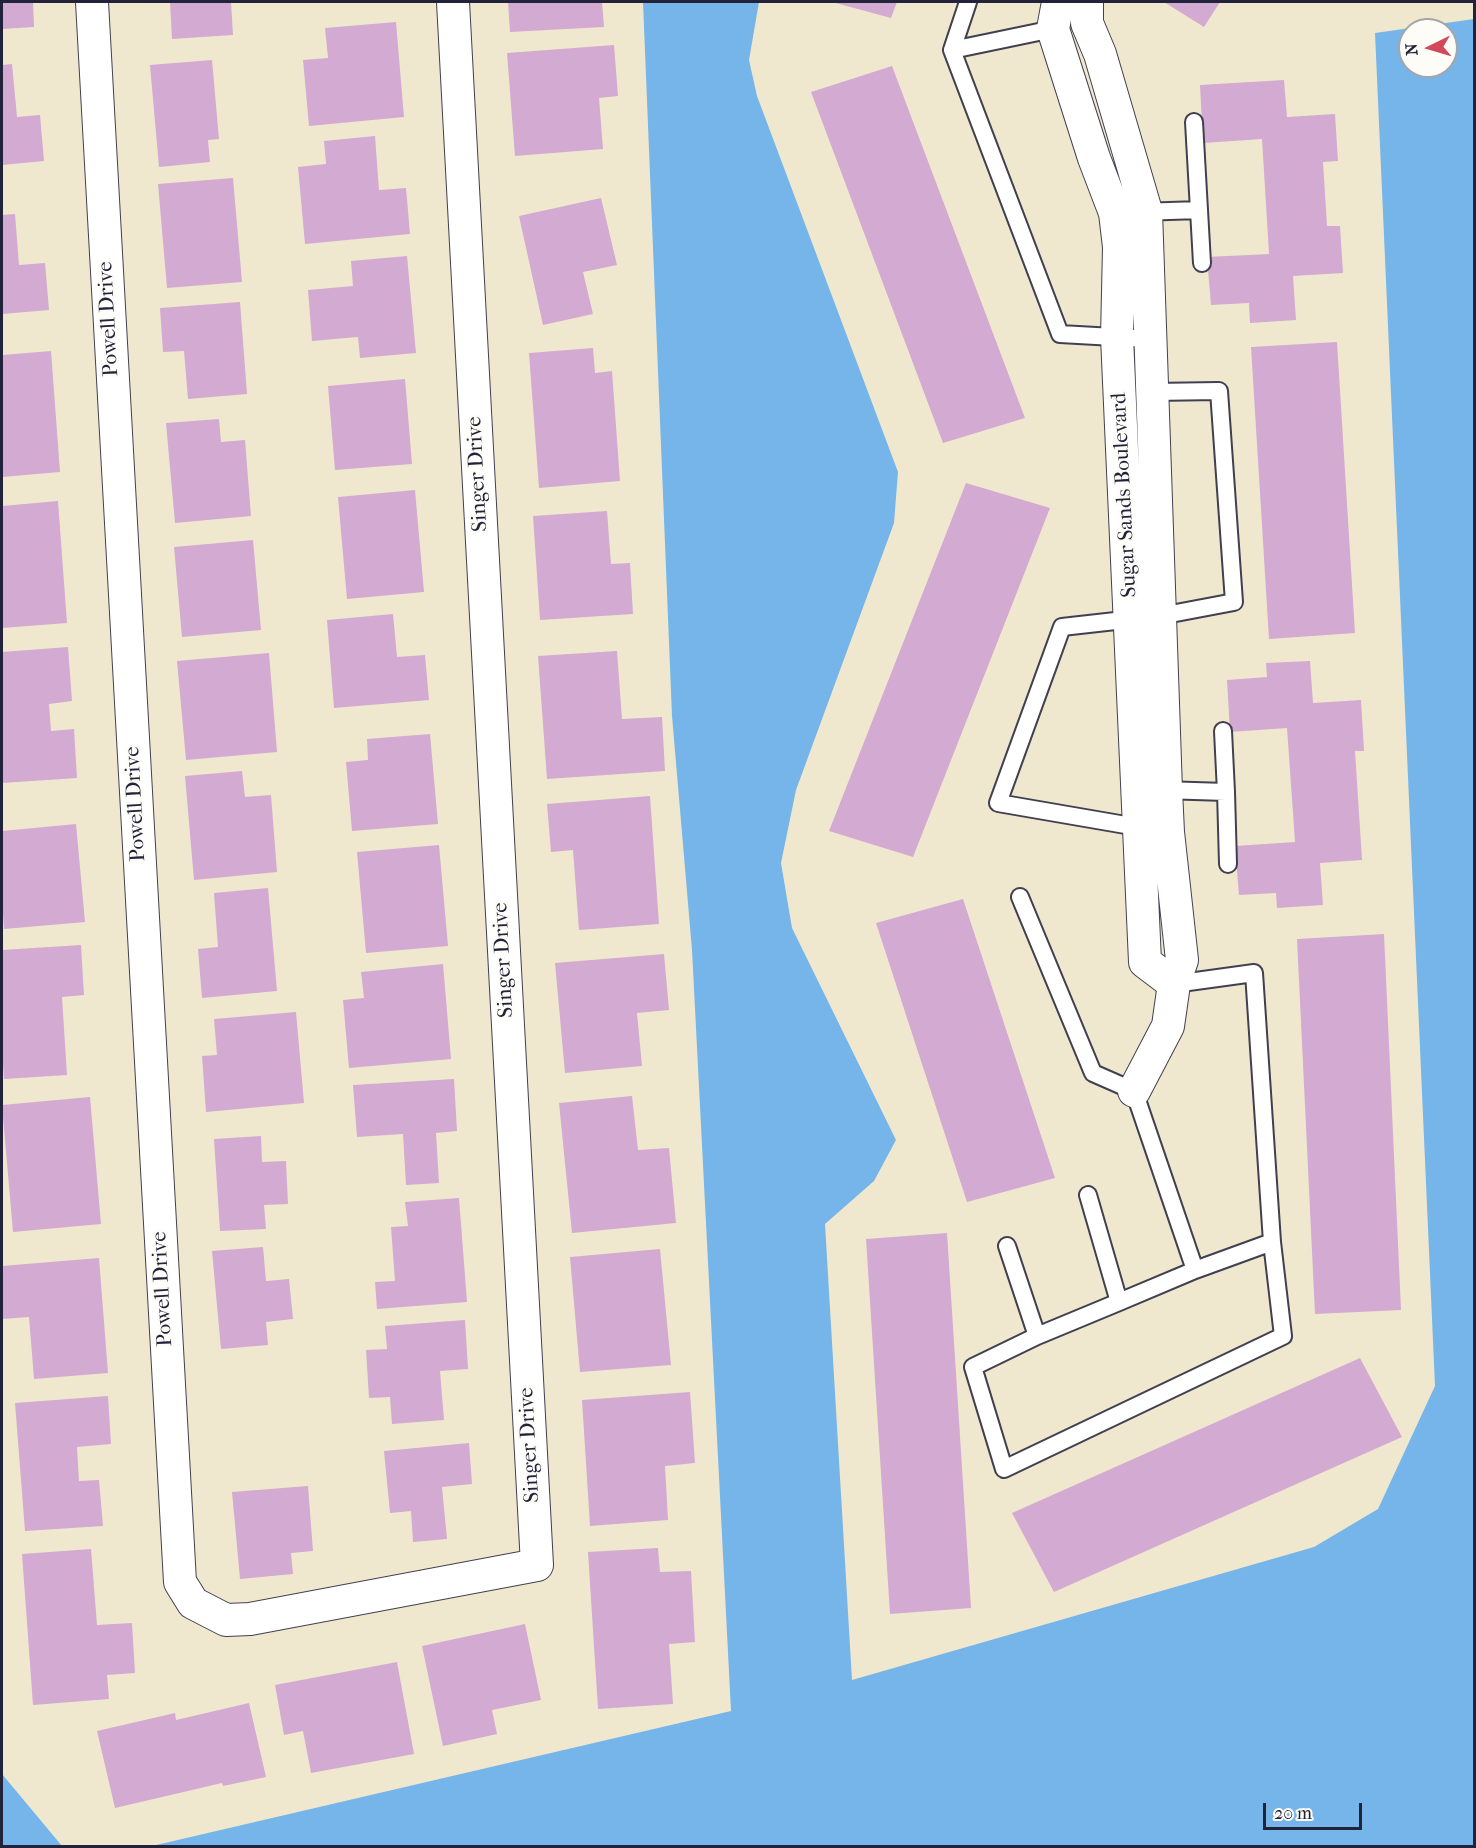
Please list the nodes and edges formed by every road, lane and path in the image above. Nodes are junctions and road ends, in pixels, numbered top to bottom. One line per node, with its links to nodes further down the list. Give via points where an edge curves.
1 (92, 2): 30 (street, Powell Drive, via 180,1582)
2 (453, 2): 30 (street, Singer Drive, via 537,1565 250,1619 226,1620)
3 (968, 2): 6 (lane)
4 (1087, 2): 9 (street, Sugar Sands Boulevard, via 1087,23 1100,54)
5 (1055, 15): 6 (lane); 10 (street, Sugar Sands Boulevard, via 1094,158)
6 (952, 50): 12 (lane, via 1060,334)
7 (1194, 122): 8 (lane)
8 (1199, 210): 9 (lane); 11 (lane)
9 (1146, 211): 10 (lane); 13 (street, Sugar Sands Boulevard)
10 (1115, 213): 12 (street, Sugar Sands Boulevard, via 1119,247)
11 (1202, 263)
12 (1117, 337): 13 (lane); 15 (street, Sugar Sands Boulevard)
13 (1150, 339): 14 (street, Sugar Sands Boulevard)
14 (1152, 392): 15 (street, Sugar Sands Boulevard); 15 (lane, via 1219,391 1234,602)
15 (1146, 617): 17 (street, Sugar Sands Boulevard); 19 (lane, via 1062,627 998,803)
16 (1223, 730): 18 (lane)
17 (1151, 790): 18 (lane); 19 (street, Sugar Sands Boulevard)
18 (1226, 792): 20 (lane)
19 (1153, 830): 22 (street, Sugar Sands Boulevard, via 1182,960)
20 (1228, 864)
21 (1020, 897): 23 (lane, via 1093,1073)
22 (1174, 984): 23 (street, Sugar Sands Boulevard, via 1168,1026); 25 (lane, via 1254,973)
23 (1134, 1091): 27 (lane)
24 (1088, 1195): 28 (lane)
25 (1272, 1242): 27 (lane); 29 (lane, via 1283,1336 1004,1469 973,1367)
26 (1007, 1246): 29 (lane)
27 (1195, 1270): 28 (lane)
28 (1119, 1302): 29 (lane)
29 (1037, 1336)
30 (193, 1603)

